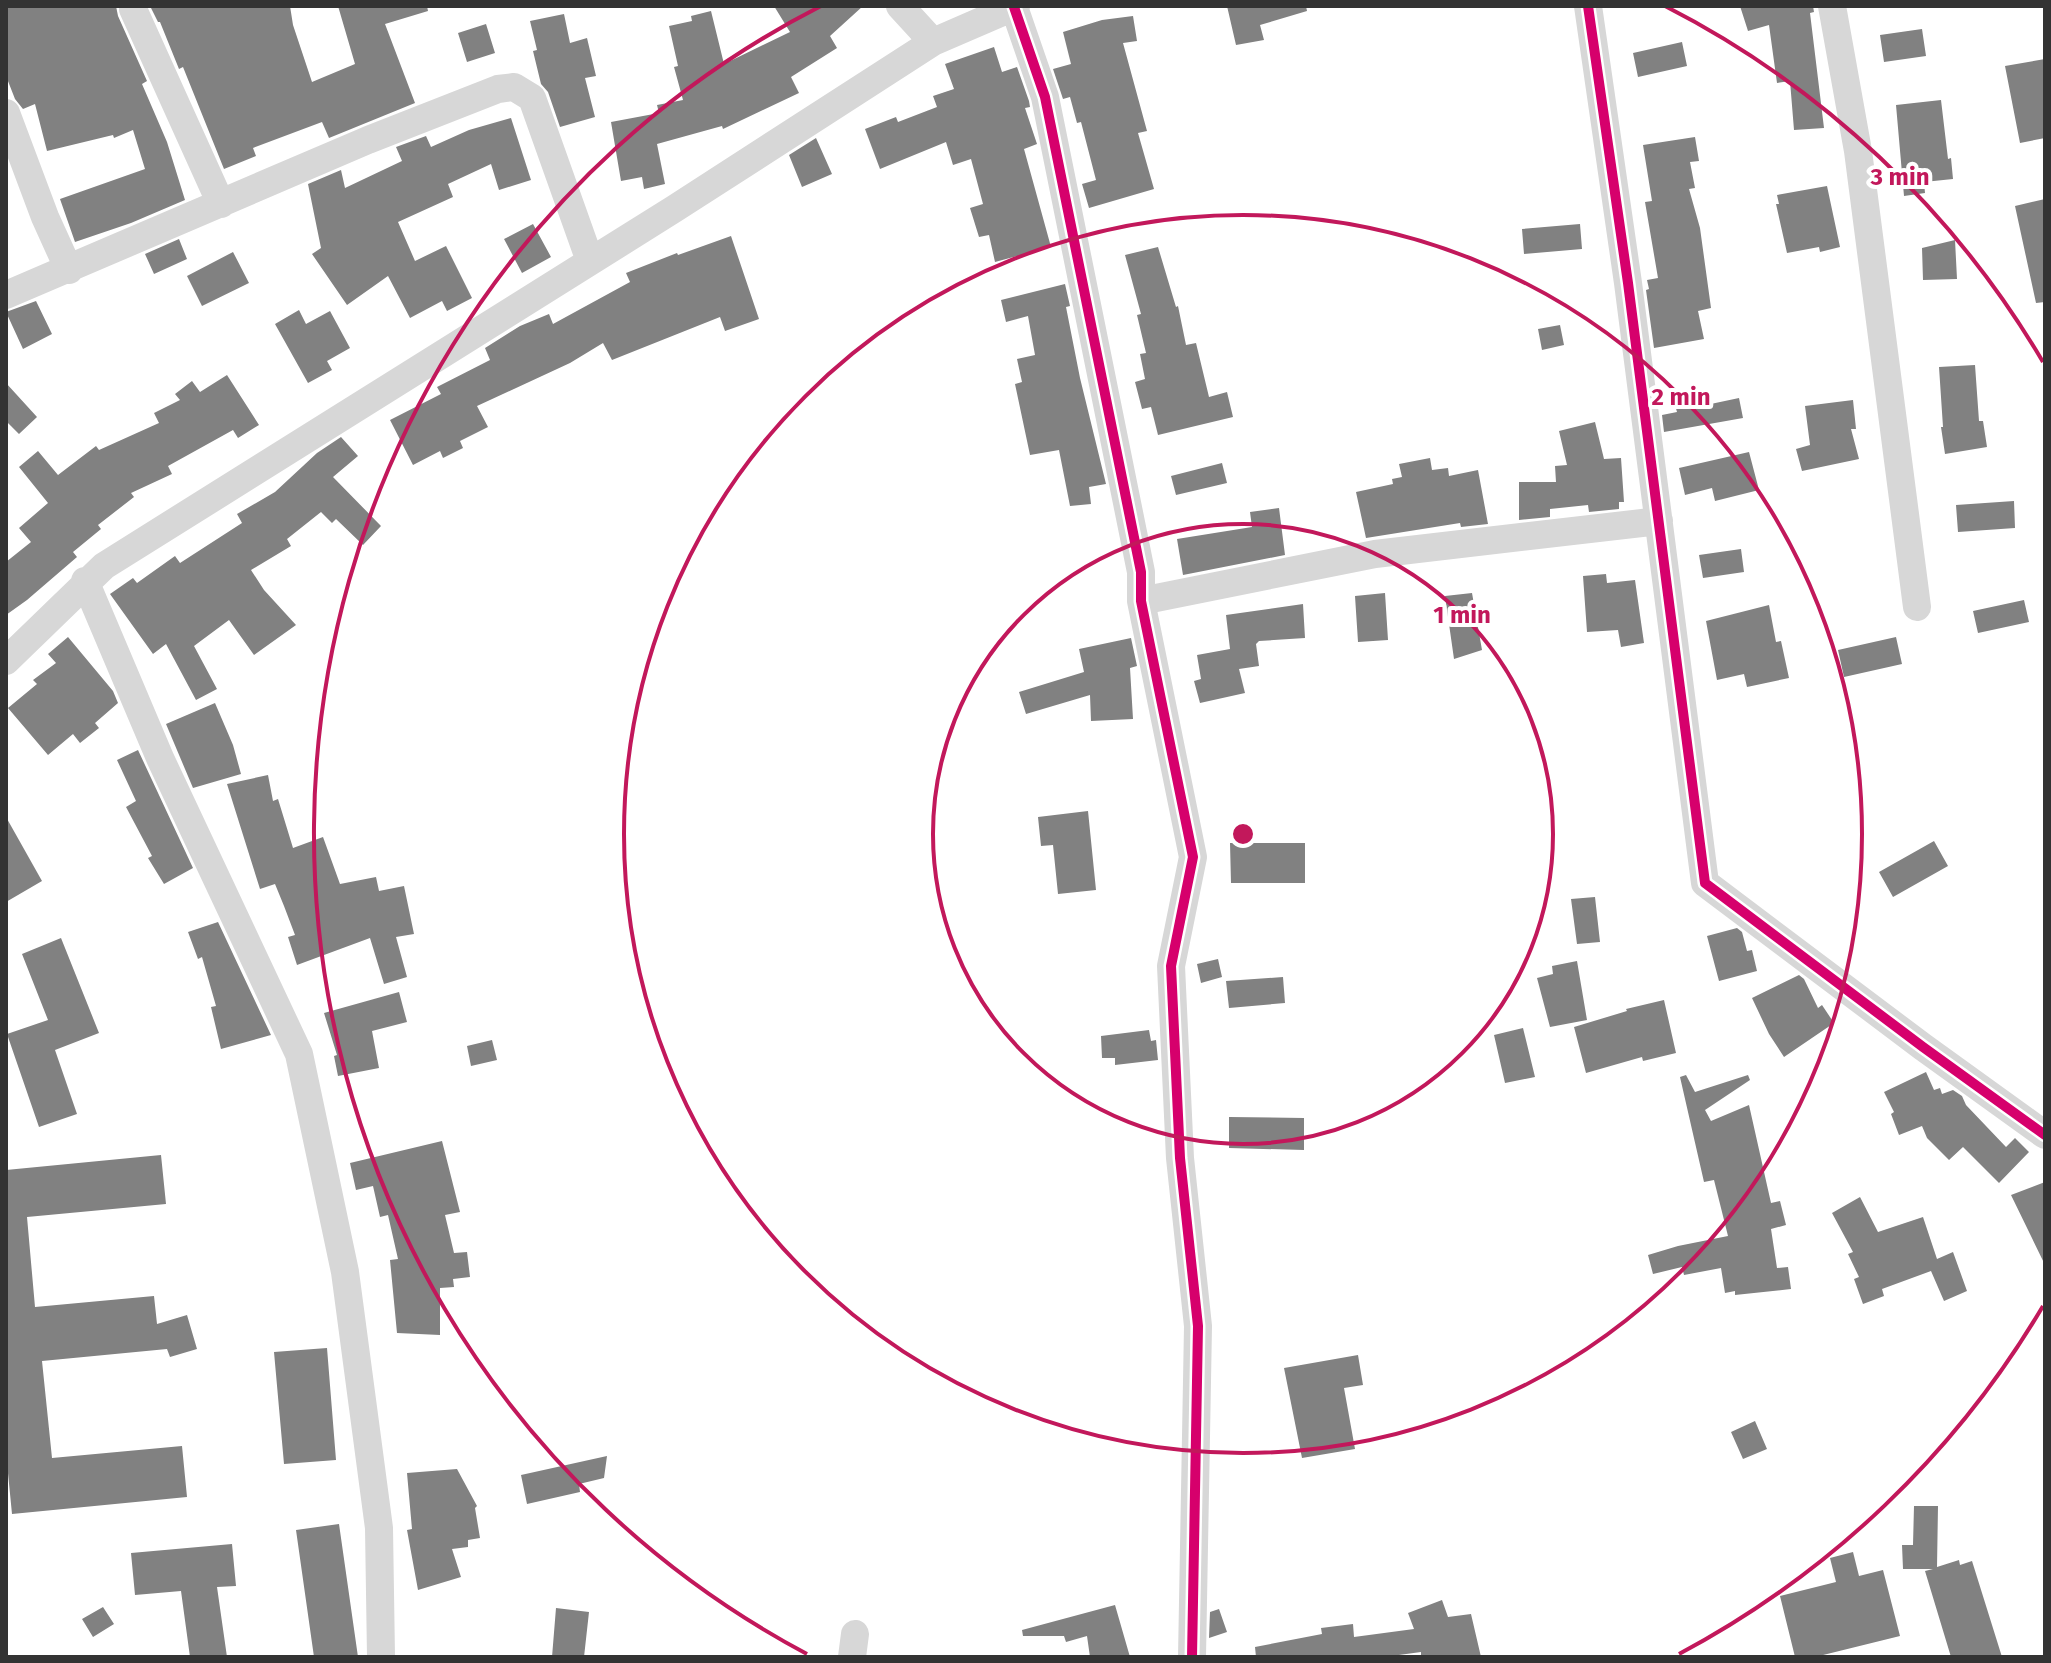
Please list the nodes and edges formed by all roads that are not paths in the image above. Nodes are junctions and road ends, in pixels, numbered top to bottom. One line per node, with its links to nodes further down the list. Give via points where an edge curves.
1 (900, 6): 6 (street)
2 (1015, 6): 6 (street); 14 (street, via 1045,97 1141,572)
3 (1588, 6): 12 (street)
4 (1832, 6): 15 (street, via 1858,151)
5 (133, 9): 8 (street)
6 (933, 42): 9 (street)
7 (6, 113): 10 (street)
8 (221, 204): 9 (street, via 420,119 514,87 532,98); 10 (street)
9 (590, 261): 13 (street)
10 (69, 270): 11 (street)
11 (6, 295)
12 (1659, 521): 14 (street, via 1375,554); 17 (street, via 1705,883)
13 (85, 581): 16 (street); 18 (street, via 160,758 299,1054 345,1272 379,1528)
14 (1141, 601): 19 (street, via 1193,857 1171,966 1180,1158 1198,1326)
15 (1917, 607)
16 (6, 661)
17 (2045, 1135)
18 (381, 1657)
19 (1192, 1657)

